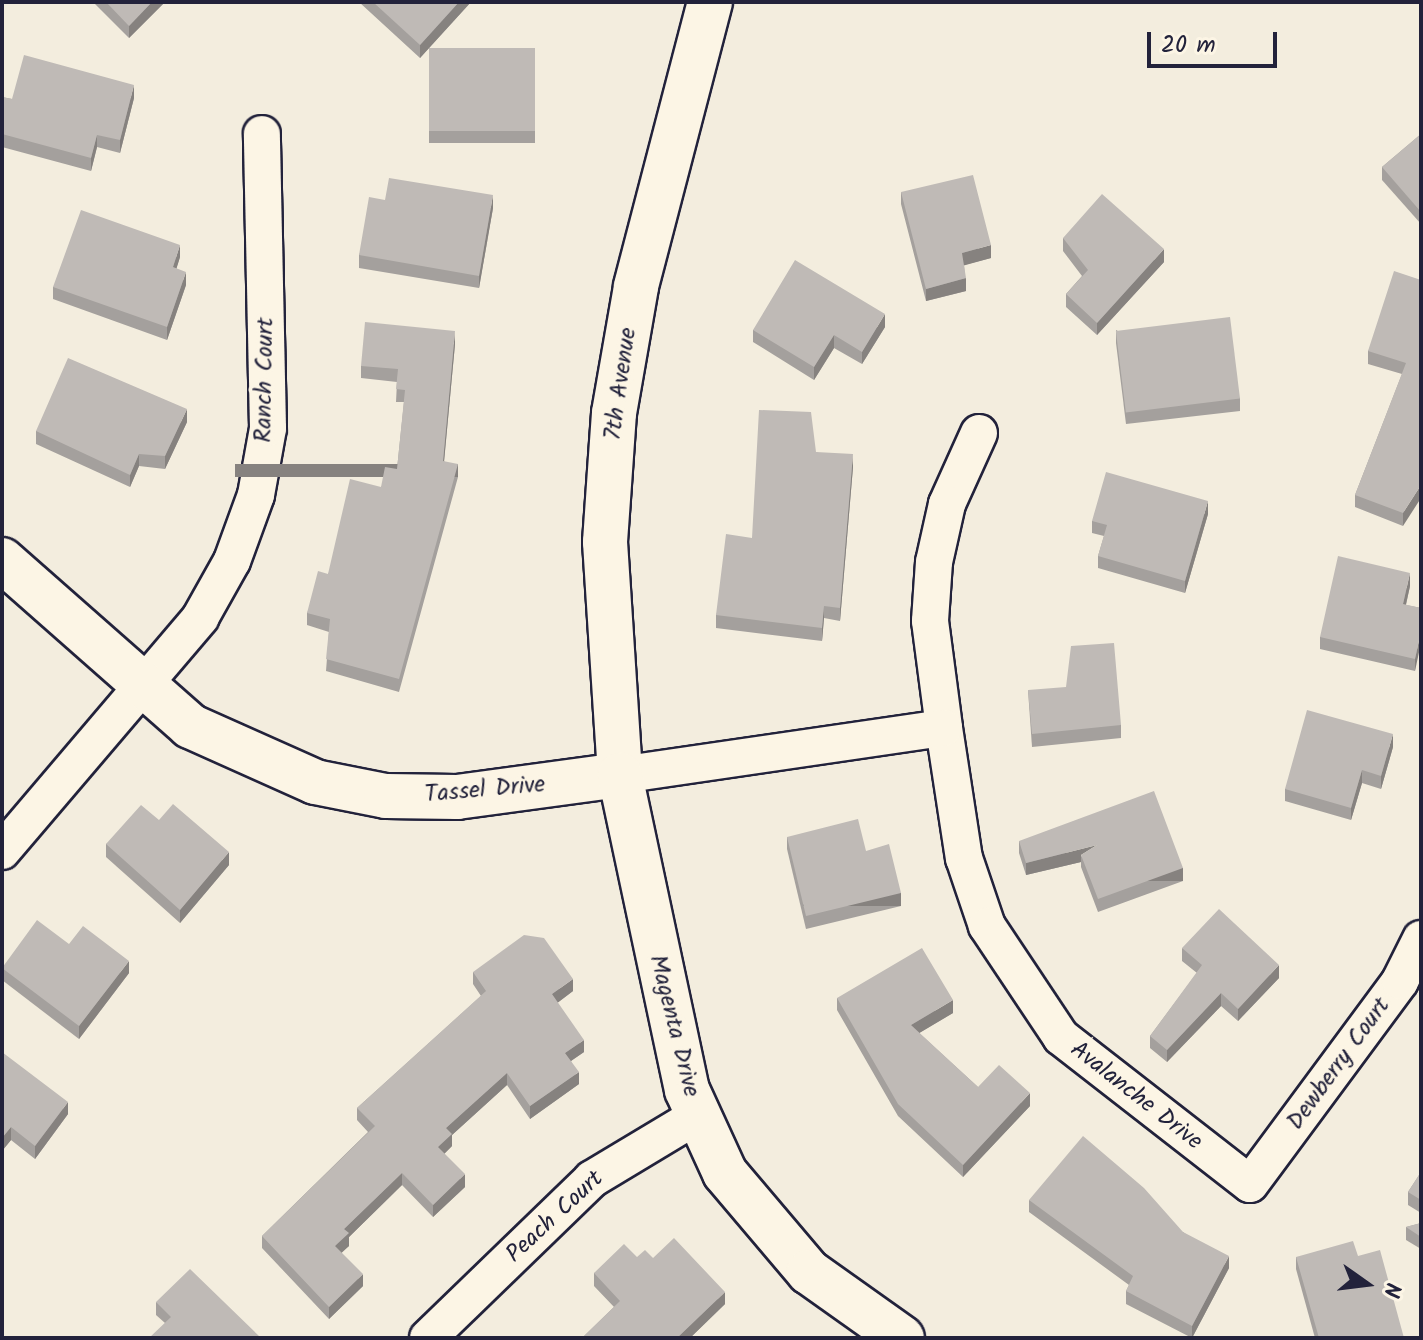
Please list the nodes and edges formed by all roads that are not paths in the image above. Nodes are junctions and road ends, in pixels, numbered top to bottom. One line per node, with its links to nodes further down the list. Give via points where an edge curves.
1 (710, 2): 7 (main road, 7th Avenue, via 636,287 614,413 606,570)
2 (262, 134): 5 (street, Ranch Court, via 269,385 256,495 232,561 200,618)
3 (979, 433): 6 (street, Avalanche Drive, via 947,504 934,562 930,621)
4 (2, 560): 5 (main road, Tassel Drive)
5 (142, 688): 7 (main road, Tassel Drive, via 252,759 386,796 457,797); 8 (street, Ranch Court)
6 (944, 728): 7 (street, Tassel Drive); 11 (street, Avalanche Drive, via 964,858 987,926 1019,983 1061,1037)
7 (620, 775): 10 (main road, Magenta Drive)
8 (2, 851)
9 (1421, 939): 11 (street, Dewberry Court, via 1400,981)
10 (697, 1116): 12 (street, Peach Court, via 592,1179); 13 (main road, Magenta Drive, via 762,1225 809,1272)
11 (1250, 1184)
12 (428, 1338)
13 (902, 1338)

